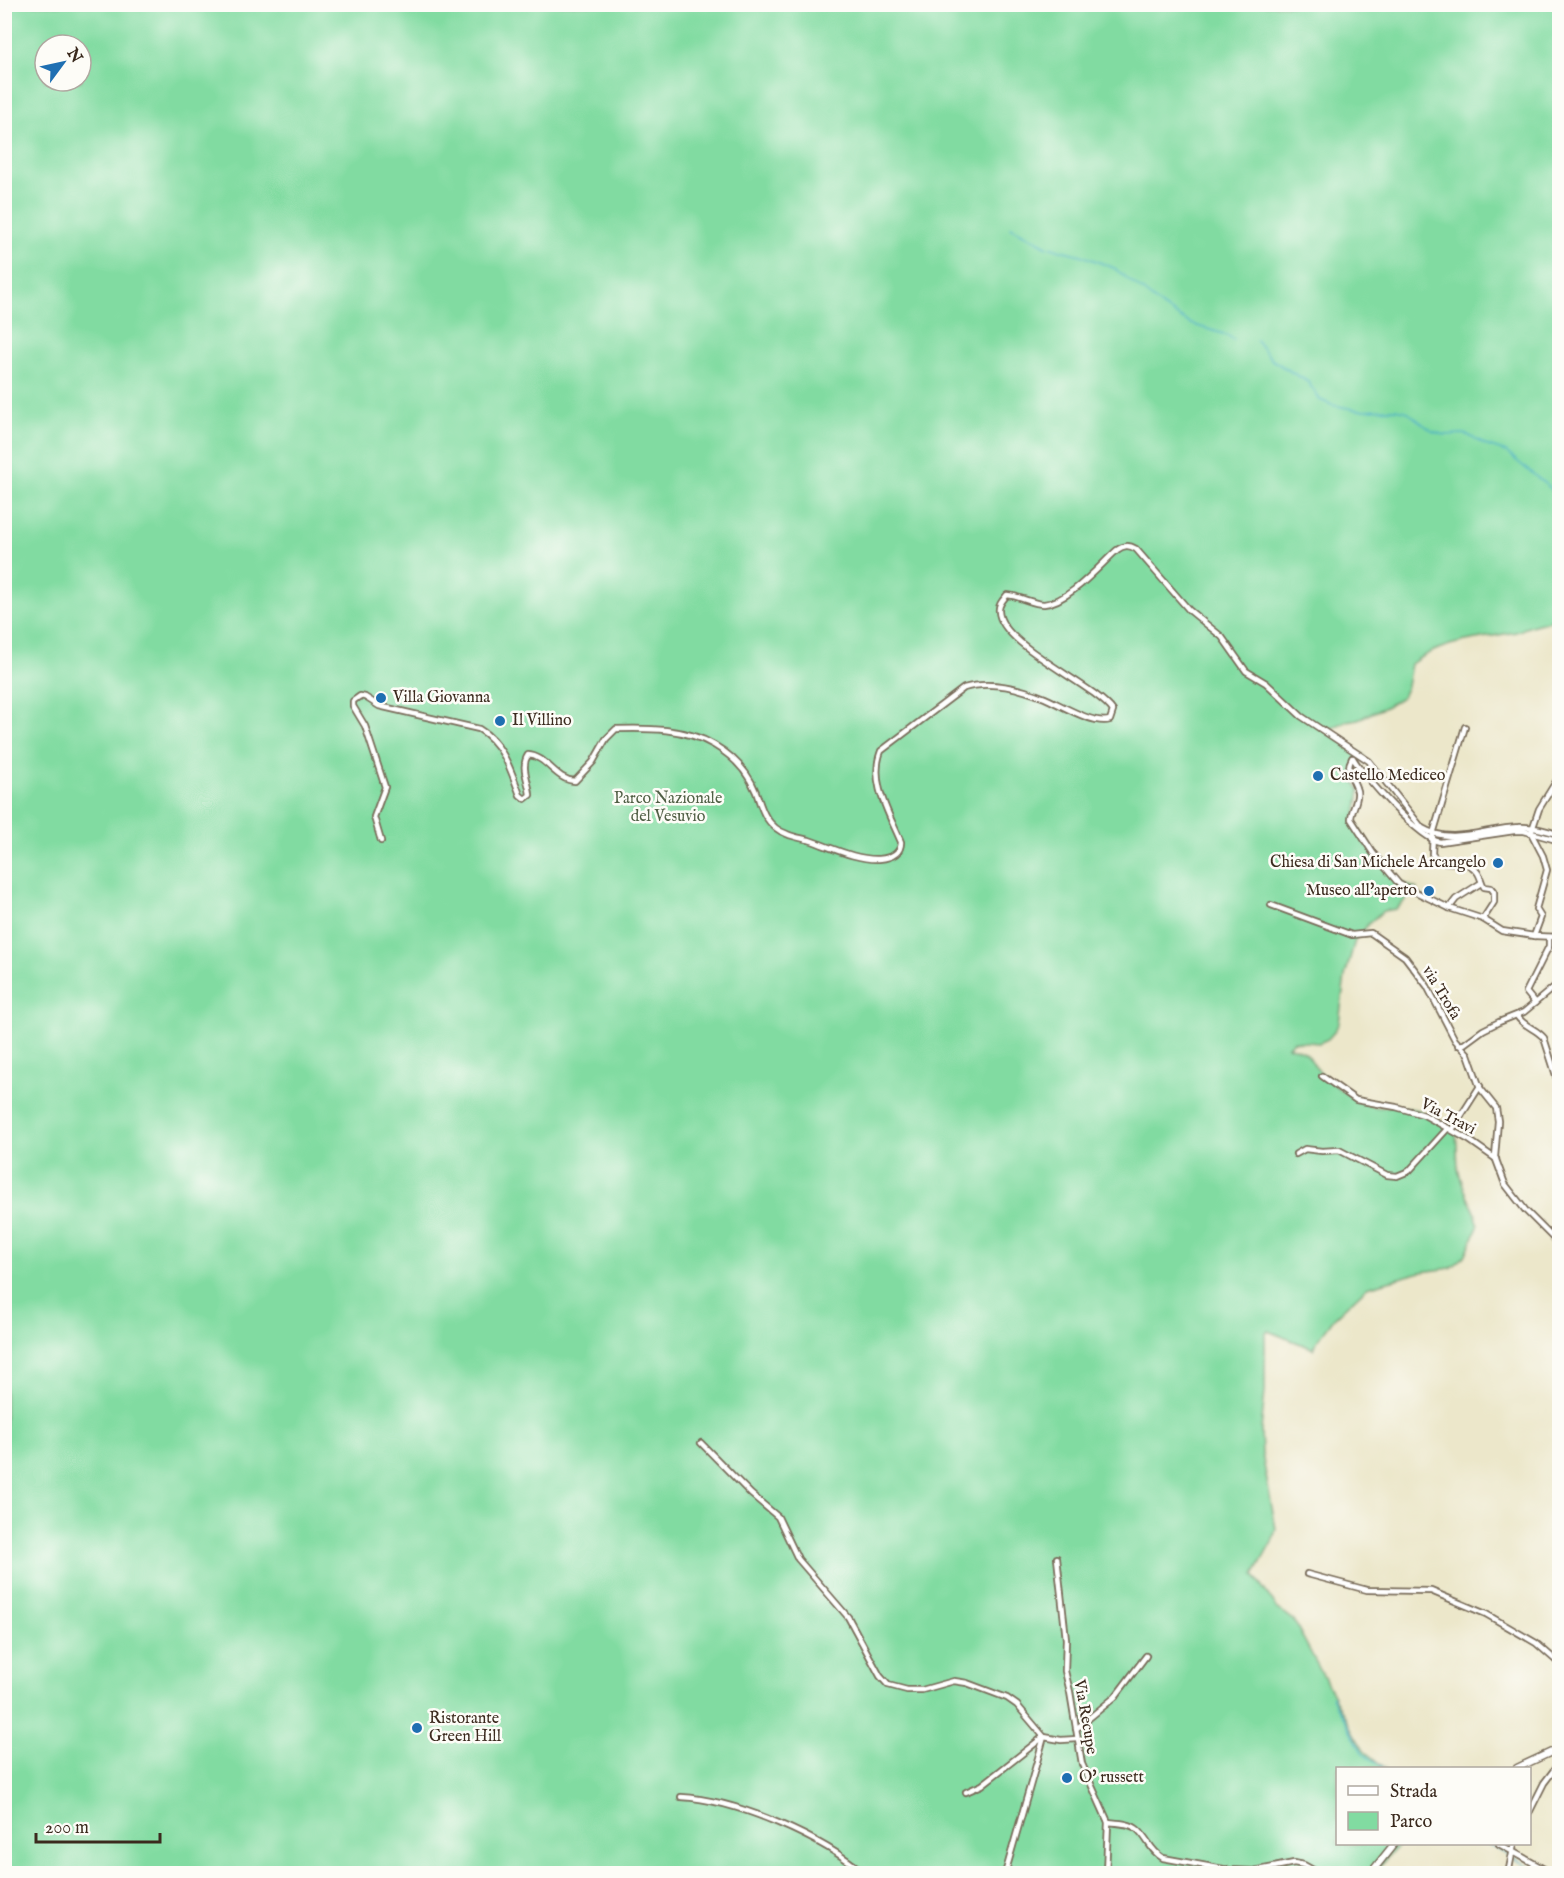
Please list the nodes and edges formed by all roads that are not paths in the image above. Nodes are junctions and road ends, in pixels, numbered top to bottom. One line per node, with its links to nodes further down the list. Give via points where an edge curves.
1 (1465, 727): 6 (street)
2 (1358, 755): 3 (street); 6 (street, via 1378,770 1422,828); 8 (street, via 1301,716 1254,676 1222,637 1189,610 1137,549 1123,546 1080,585 1052,603 1007,595 998,613 1030,650 1099,696 1113,716 1102,721 1005,686 980,683 964,688 881,751 876,762 879,790 901,842 896,855 863,858 787,835 765,816 752,781 743,769 714,744 690,735 616,729 575,781 568,781 536,755 528,755 524,768 530,795 525,798 490,735 479,729 379,706 360,696 354,706 385,787 374,817)
3 (1352, 758): 9 (street, via 1418,831); 13 (street, via 1348,770 1357,791 1350,816 1354,824 1398,884)
4 (1560, 775): 5 (street, via 1539,809)
5 (1532, 830): 6 (street, via 1514,827 1451,836); 7 (street); 9 (street); 10 (street); 15 (street, via 1547,870 1536,909 1541,917)
6 (1433, 834): 9 (street)
7 (1560, 836)
8 (381, 841)
9 (1433, 841): 11 (street, via 1434,858 1468,864)
10 (1560, 841)
11 (1481, 883): 13 (street); 14 (street, via 1491,888 1495,896)
12 (1271, 905): 21 (street, via Trofa, via 1352,935 1371,933 1405,957 1427,986)
13 (1449, 908): 14 (street)
14 (1484, 919): 15 (street, via 1502,931)
15 (1534, 936): 16 (street)
16 (1549, 937): 17 (street); 19 (street, via 1549,946 1526,994)
17 (1560, 937)
18 (1560, 982): 19 (street)
19 (1535, 1003): 20 (street)
20 (1517, 1016): 21 (street); 24 (street, via 1544,1038)
21 (1458, 1045): 23 (street, via Trofa, via 1468,1054)
22 (1322, 1076): 25 (street, Via Travi, via 1356,1100 1416,1112)
23 (1480, 1086): 25 (street); 27 (street, via Trofa, via 1496,1108)
24 (1560, 1088)
25 (1450, 1129): 26 (street, via 1408,1171 1397,1176 1387,1175 1339,1150 1305,1149); 27 (street, Via Travi)
26 (1296, 1154)
27 (1496, 1159): 28 (street, via 1504,1184)
28 (1560, 1245)
29 (701, 1443): 35 (street, via 778,1517 798,1559 849,1617 888,1685 922,1690 954,1682 982,1688 1017,1705)
30 (1057, 1558): 34 (street, Via Recupe, via 1066,1639 1065,1671)
31 (1307, 1574): 33 (street, via 1367,1590 1431,1591 1486,1614 1536,1643)
32 (1146, 1656): 34 (street, via 1115,1696)
33 (1560, 1664)
34 (1076, 1729): 36 (street, Via Recupe)
35 (1043, 1737): 36 (street); 40 (street, via 982,1785); 49 (street)
36 (1077, 1739): 43 (street, Via Recupe, via 1085,1774)
37 (1560, 1748): 39 (street)
38 (1560, 1762): 42 (street)
39 (1519, 1767)
40 (966, 1792)
41 (681, 1797): 48 (street, via 717,1802 760,1816 823,1845)
42 (1531, 1810)
43 (1108, 1822): 50 (street, Via Recupe); 51 (street, via 1137,1829 1163,1858 1230,1870 1262,1870 1294,1863)
44 (1393, 1845): 52 (street)
45 (1500, 1845): 47 (street)
46 (1514, 1845): 47 (street)
47 (1511, 1854): 53 (street); 54 (street)
48 (865, 1874)
49 (1005, 1874)
50 (1106, 1874)
51 (1320, 1874)
52 (1370, 1874)
53 (1508, 1874)
54 (1553, 1874)

